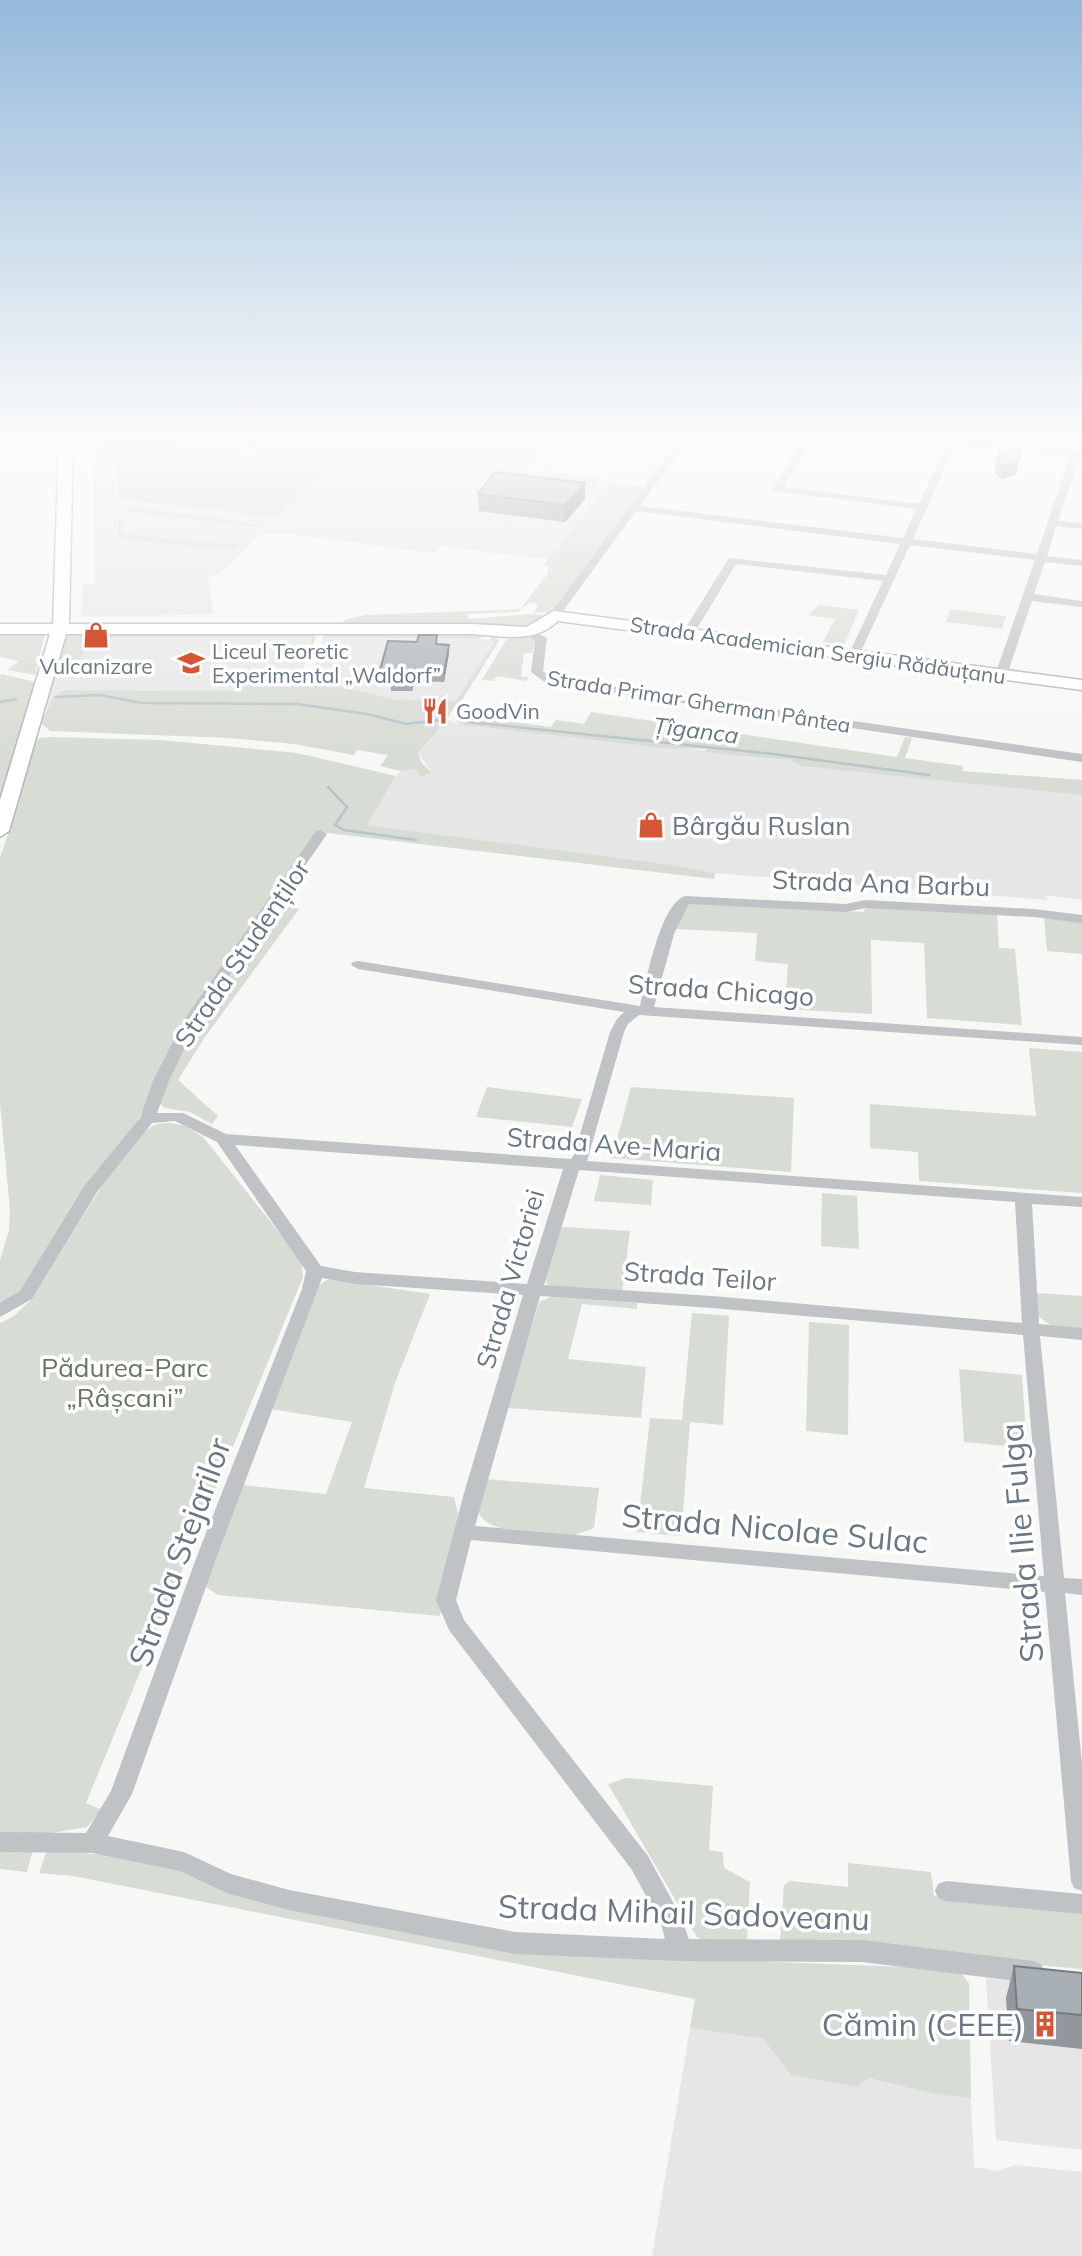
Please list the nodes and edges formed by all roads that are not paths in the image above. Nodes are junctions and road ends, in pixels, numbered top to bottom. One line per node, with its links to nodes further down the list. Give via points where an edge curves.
1 (64, 545): 13 (street)
2 (605, 545): 11 (street, Strada Primar Gherman Pântea)
3 (904, 545): 8 (street)
4 (934, 545): 6 (street)
5 (1045, 545): 6 (street)
6 (1041, 558): 7 (street); 9 (street)
7 (1082, 564)
8 (889, 579): 15 (street, via 733,559); 16 (street)
9 (1028, 597): 10 (street); 17 (street)
10 (1082, 604)
11 (554, 615): 14 (street, Strada Primar Gherman Pântea, via 545,625); 15 (street, Strada Academician Sergiu Rădăuțanu)
12 (0, 629): 13 (street)
13 (58, 629): 14 (street); 20 (street)
14 (525, 631): 19 (street, Strada Primar Gherman Pântea, via 541,638 537,672 546,680)
15 (689, 632): 16 (street, Strada Academician Sergiu Rădăuțanu)
16 (854, 656): 17 (street, Strada Academician Sergiu Rădăuțanu)
17 (1001, 675): 18 (street, Strada Academician Sergiu Rădăuțanu)
18 (1082, 685)
19 (1082, 758)
20 (0, 831)
21 (321, 834): 27 (street, Strada Studenților, via 191,1020)
22 (679, 904): 23 (street, Strada Ana Barbu, via 694,899 846,908 865,904); 25 (street, Strada Victoriei)
23 (1082, 919)
24 (358, 965): 25 (street, Strada Chicago)
25 (641, 1010): 26 (street, Strada Chicago); 29 (street, Strada Victoriei, via 622,1022 617,1032 582,1156)
26 (1082, 1041)
27 (147, 1119): 28 (street, Strada Ave-Maria, via 177,1116); 34 (street, Strada Studenților, via 91,1189 26,1295)
28 (223, 1139): 29 (street, Strada Ave-Maria); 32 (street)
29 (575, 1166): 30 (street, Strada Ave-Maria); 33 (street, Strada Victoriei, via 568,1173)
30 (1023, 1199): 31 (street, Strada Ave-Maria); 35 (street, Strada Ilie Fulga)
31 (1082, 1202)
32 (315, 1271): 33 (street, Strada Teilor); 41 (street, Strada Stejarilor, via 121,1794)
33 (535, 1291): 35 (street, Strada Teilor); 37 (street, Strada Victoriei)
34 (0, 1311)
35 (1031, 1330): 36 (street, Strada Teilor); 38 (street, Strada Ilie Fulga)
36 (1082, 1334)
37 (463, 1532): 38 (street, Strada Nicolae Sulac); 45 (street, Strada Victoriei, via 446,1600 456,1624 640,1863 672,1922)
38 (1055, 1584): 39 (street, Strada Nicolae Sulac); 42 (street, Strada Ilie Fulga)
39 (1082, 1587)
40 (0, 1842): 41 (street, Strada Mihail Sadoveanu)
41 (92, 1843): 45 (street, Strada Mihail Sadoveanu, via 184,1862 227,1883 289,1899 515,1943)
42 (1082, 1881)
43 (946, 1891): 44 (street)
44 (1082, 1904)
45 (680, 1950): 46 (street, Strada Mihail Sadoveanu, via 862,1951)
46 (1055, 1975)

